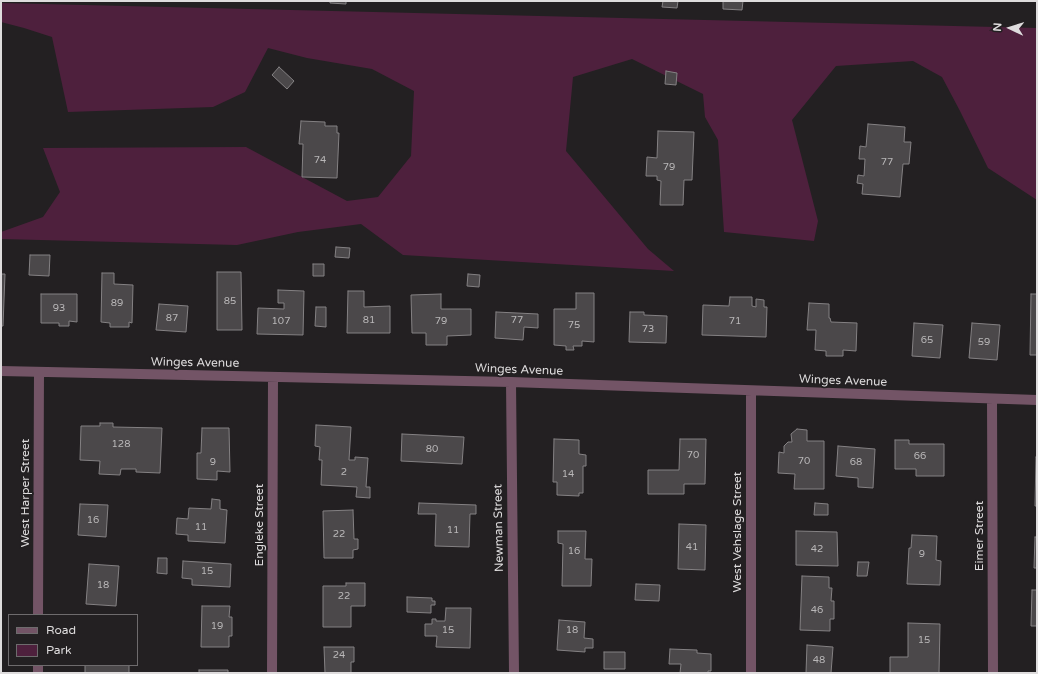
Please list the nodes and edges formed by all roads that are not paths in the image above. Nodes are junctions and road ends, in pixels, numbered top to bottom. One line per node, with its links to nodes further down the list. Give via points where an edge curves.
1 (1, 371): 2 (street, Winges Avenue)
2 (39, 372): 3 (street, Winges Avenue); 8 (street, West Harper Street)
3 (273, 377): 4 (street, Winges Avenue); 9 (street, Engleke Street)
4 (511, 382): 5 (street, Winges Avenue); 10 (street, Newman Street)
5 (751, 391): 6 (street, Winges Avenue); 11 (street, West Vehslage Street)
6 (992, 399): 7 (street, Winges Avenue); 12 (street, Eimer Street)
7 (1037, 400)
8 (38, 614)
9 (272, 673)
10 (514, 673)
11 (751, 673)
12 (993, 673)

